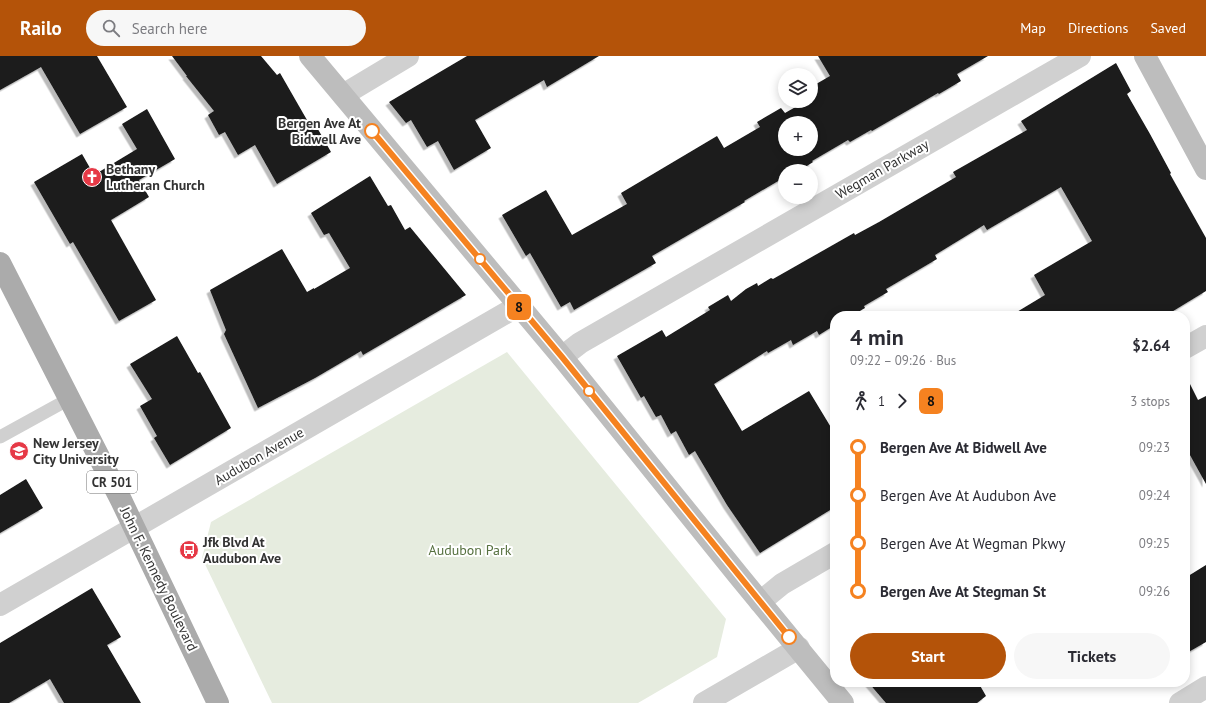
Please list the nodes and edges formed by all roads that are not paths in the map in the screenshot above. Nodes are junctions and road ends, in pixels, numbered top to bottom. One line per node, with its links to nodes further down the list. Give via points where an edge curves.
1 (310, 56): 5 (street)
2 (408, 56): 5 (street)
3 (1080, 56): 11 (street, Wegman Parkway, via 580,343)
4 (1145, 56): 6 (street)
5 (343, 95): 8 (street)
6 (1206, 169)
7 (0, 263): 12 (main road, John F. Kennedy Boulevard / CR 501)
8 (518, 306): 11 (street); 14 (street, Audubon Avenue)
9 (1206, 336): 10 (street)
10 (1190, 345)
11 (562, 357): 16 (street)
12 (69, 399): 13 (lane); 14 (main road, John F. Kennedy Boulevard / CR 501)
13 (0, 437)
14 (134, 527): 17 (street, Audubon Avenue); 22 (main road, John F. Kennedy Boulevard / CR 501)
15 (830, 556): 16 (street, via 782,584)
16 (760, 602): 18 (street)
17 (0, 605)
18 (799, 648): 20 (street); 23 (street)
19 (830, 687): 24 (street)
20 (830, 687)
21 (1206, 687): 25 (street)
22 (218, 703)
23 (704, 703)
24 (843, 703)
25 (1180, 703)

